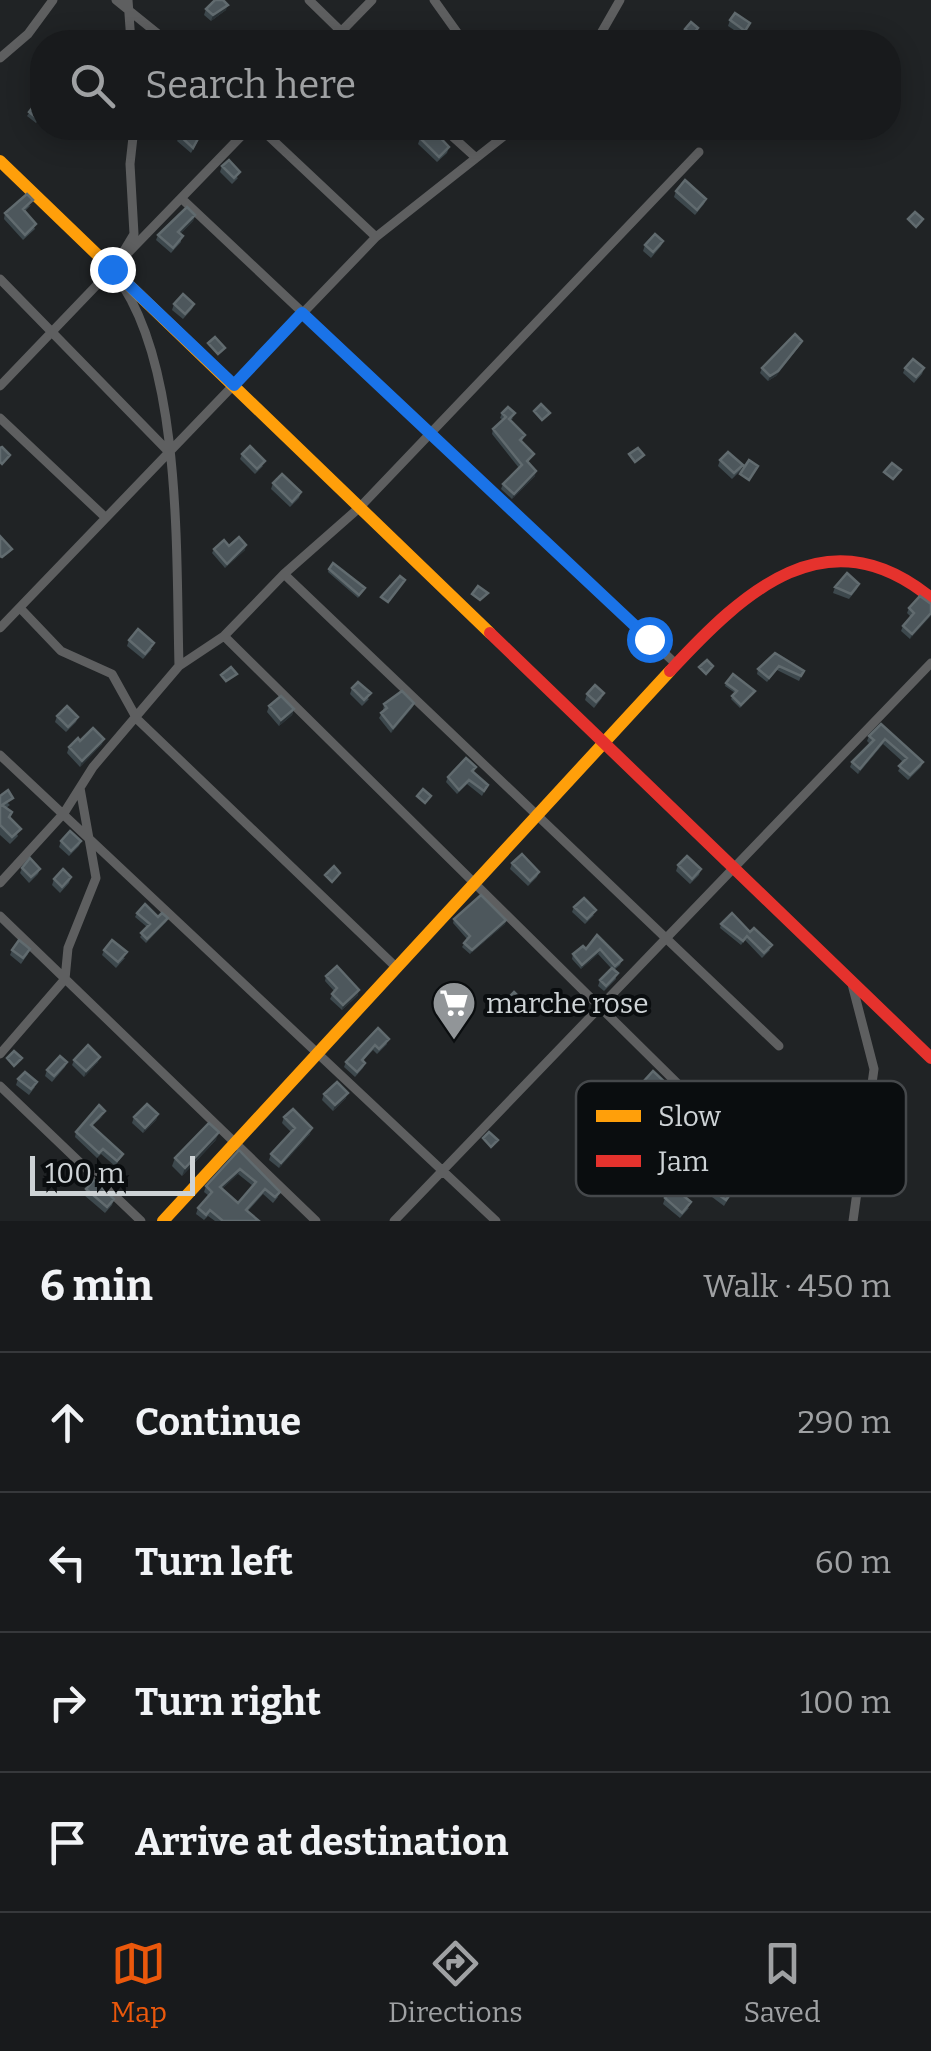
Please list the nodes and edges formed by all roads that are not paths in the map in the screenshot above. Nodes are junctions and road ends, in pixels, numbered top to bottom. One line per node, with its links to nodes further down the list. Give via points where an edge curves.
1 (53, 0): 9 (street)
2 (116, 0): 8 (street)
3 (309, 0): 12 (street)
4 (372, 0): 13 (street)
5 (434, 0): 14 (street)
6 (604, 0): 7 (street)
7 (616, 4): 15 (street)
8 (128, 5): 10 (street); 11 (street)
9 (31, 30)
10 (130, 30)
11 (155, 30)
12 (339, 30)
13 (343, 30)
14 (455, 30)
15 (602, 30)
16 (30, 31): 17 (street)
17 (0, 58)
18 (133, 140): 28 (street, via 134,234)
19 (237, 140): 26 (street)
20 (273, 140): 27 (street)
21 (456, 140): 24 (street)
22 (497, 140): 24 (street)
23 (699, 152): 35 (street)
24 (474, 156): 27 (street)
25 (0, 160): 28 (street)
26 (181, 198): 28 (street); 30 (street)
27 (376, 236): 30 (street)
28 (112, 269): 31 (street); 32 (street); 36 (street, via 142,316)
29 (0, 279): 31 (street)
30 (302, 313): 32 (street); 35 (street)
31 (52, 332): 33 (street); 36 (street)
32 (234, 385): 36 (street); 37 (street)
33 (0, 386)
34 (0, 418): 38 (street)
35 (429, 434): 37 (street); 45 (street)
36 (169, 452): 38 (street); 46 (street)
37 (360, 507): 39 (street); 48 (street)
38 (106, 518): 41 (street)
39 (284, 574): 43 (street); 52 (street)
40 (931, 598): 45 (street, via 878,564 820,559 716,621)
41 (20, 608): 42 (street); 47 (street, via 60,650 112,674)
42 (0, 628)
43 (224, 636): 46 (street); 56 (street)
44 (931, 663): 54 (street)
45 (676, 665): 48 (street)
46 (179, 666): 47 (street)
47 (137, 719): 50 (street); 59 (street)
48 (605, 743): 52 (street); 54 (street)
49 (0, 755): 51 (street)
50 (80, 788): 51 (street); 53 (street)
51 (64, 813): 53 (street); 55 (street)
52 (538, 815): 56 (street); 58 (street)
53 (88, 836): 60 (street, via 96,878 68,948); 65 (street)
54 (734, 868): 58 (street); 61 (street)
55 (0, 883)
56 (475, 883): 59 (street); 62 (street)
57 (0, 916): 60 (street)
58 (666, 938): 62 (street); 63 (street)
59 (397, 968): 65 (street)
60 (65, 979): 64 (street); 70 (street)
61 (851, 982): 66 (street); 68 (street)
62 (600, 1007): 67 (street); 71 (street)
63 (778, 1046)
64 (0, 1054)
65 (318, 1054): 70 (street); 71 (street)
66 (931, 1058)
67 (675, 1081)
68 (872, 1081)
69 (0, 1086): 73 (street)
70 (235, 1143): 74 (street); 75 (street)
71 (442, 1170): 76 (street); 77 (street)
72 (856, 1196): 78 (street)
73 (141, 1221)
74 (163, 1221)
75 (316, 1221)
76 (394, 1221)
77 (496, 1221)
78 (853, 1221)

